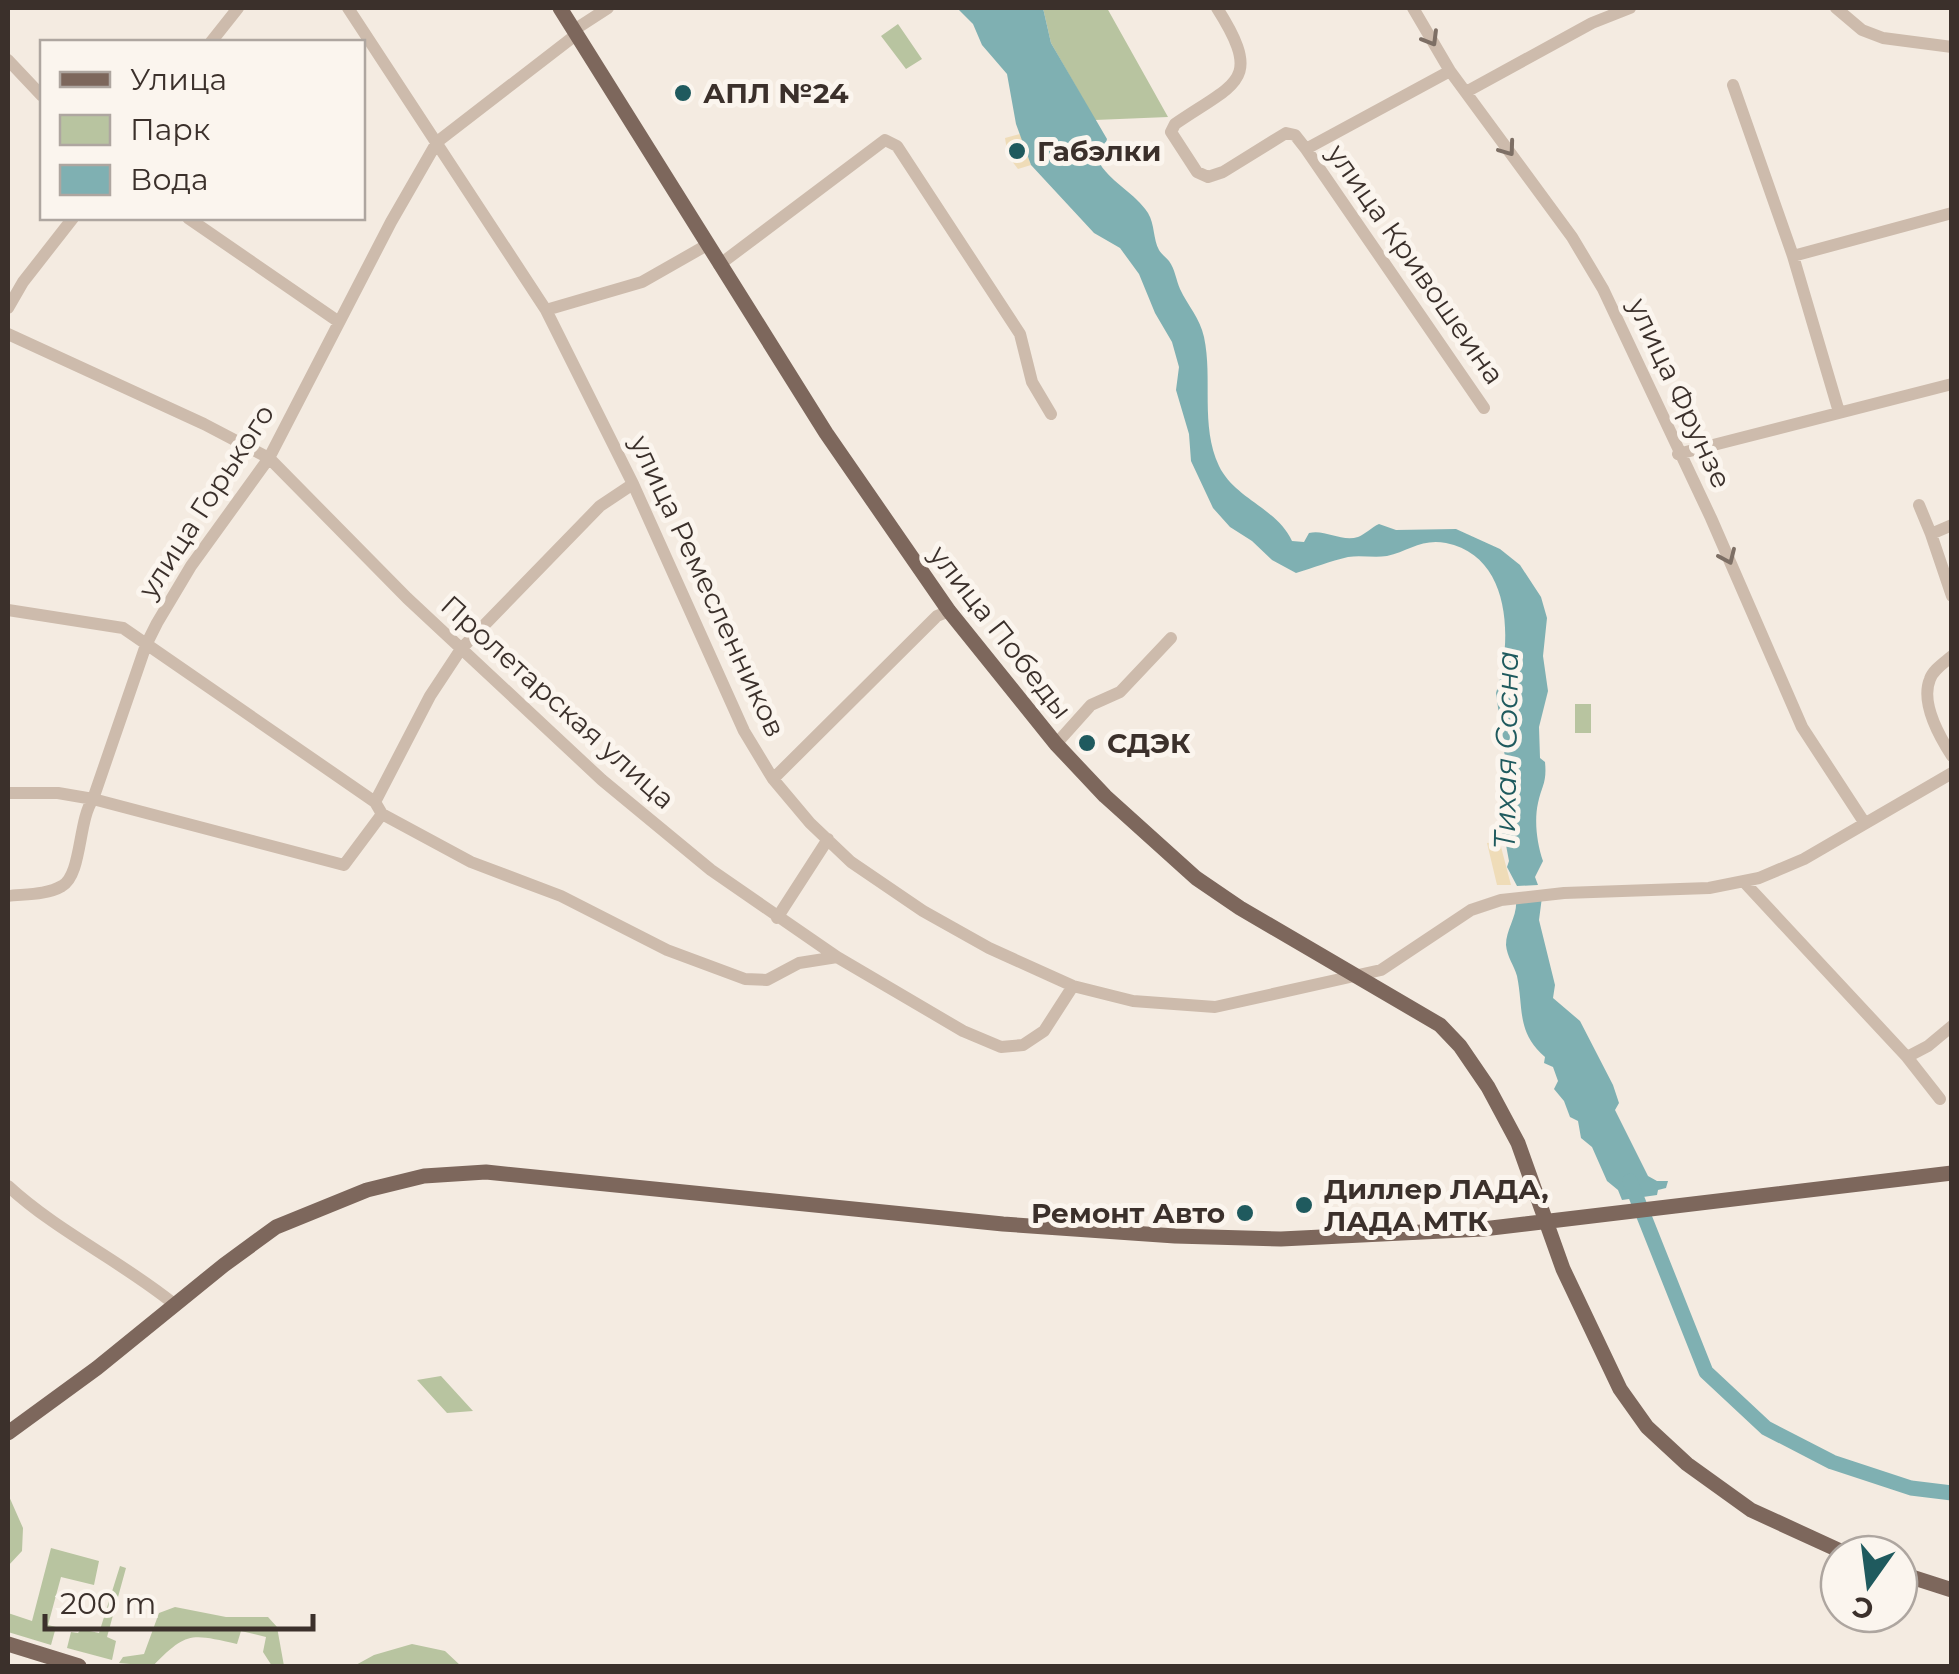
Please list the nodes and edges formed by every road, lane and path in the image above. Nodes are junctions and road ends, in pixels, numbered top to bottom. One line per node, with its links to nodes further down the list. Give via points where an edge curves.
1 (238, 8): 10 (street)
2 (348, 8): 17 (street, улица Ремесленников)
3 (560, 8): 9 (main road, улица Победы)
4 (608, 8): 9 (street, улица Горького)
5 (1217, 8): 18 (street, улица Кривошеина, via 1236,36 1242,69 1237,81 1174,124 1170,132 1177,146 1208,177 1286,133)
6 (1413, 8): 13 (street, улица Фрунзе, one-way to 13)
7 (1630, 8): 15 (street)
8 (1836, 8): 11 (street, via 1882,38)
9 (576, 32): 17 (street, улица Горького); 22 (main road, улица Победы)
10 (212, 40)
11 (1952, 47)
12 (8, 60): 16 (street)
13 (1450, 70): 15 (street, улица Фрунзе); 18 (street, улица Кривошеина)
14 (1733, 85): 23 (street)
15 (1466, 92): 33 (street, улица Фрунзе, one-way to 33, via 1603,289)
16 (40, 94)
17 (437, 142): 26 (street, улица Ремесленников); 27 (street, улица Горького)
18 (1306, 149): 30 (street, улица Кривошеина)
19 (1952, 213): 23 (street)
20 (71, 220): 25 (street)
21 (191, 220): 27 (street)
22 (707, 245): 24 (main road, улица Победы); 26 (street, via 642,282)
23 (1793, 256): 31 (street)
24 (719, 265): 32 (street, via 884,140 897,146 1014,324 1032,382); 41 (main road, улица Победы)
25 (8, 308)
26 (546, 310): 35 (street, улица Ремесленников)
27 (339, 322): 34 (street, улица Горького)
28 (8, 334): 34 (street, Пролетарская улица)
29 (1952, 384): 31 (street)
30 (1484, 408)
31 (1840, 412): 33 (street)
32 (1051, 414)
33 (1678, 454): 53 (street, улица Фрунзе, one-way to 53, via 1802,728)
34 (269, 458): 43 (street, улица Горького, via 190,566); 44 (street, Пролетарская улица)
35 (633, 484): 44 (street, via 600,506); 49 (street, улица Ремесленников, via 744,731)
36 (1919, 505): 38 (street)
37 (1952, 525): 38 (street)
38 (1932, 534): 39 (street)
39 (1952, 596)
40 (8, 610): 43 (street, via 123,628)
41 (949, 611): 46 (main road, улица Победы); 49 (street)
42 (1171, 638): 46 (street, via 1120,692 1091,705)
43 (146, 645): 51 (street, улица Горького); 52 (street)
44 (460, 649): 52 (street, via 430,696); 57 (street, Пролетарская улица, via 602,780)
45 (1952, 656): 47 (street, via 1928,683 1931,713)
46 (1056, 744): 59 (main road, улица Победы, via 1196,878)
47 (1952, 756)
48 (1952, 773): 53 (street, улица Ремесленников)
49 (774, 778): 54 (street, улица Ремесленников)
50 (8, 793): 51 (street)
51 (93, 799): 52 (street, via 344,865); 56 (street, улица Горького, via 65,885)
52 (378, 808): 58 (street, via 470,862 745,979 767,980 799,963)
53 (1864, 822): 55 (street, улица Ремесленников, via 1804,859)
54 (828, 839): 57 (street); 60 (street, улица Ремесленников, via 922,911)
55 (1745, 883): 59 (street, улица Ремесленников, via 1501,900 1471,910 1380,970); 62 (street)
56 (8, 896)
57 (777, 918): 58 (street, Пролетарская улица)
58 (837, 957): 60 (street, Пролетарская улица, via 963,1032 1002,1047 1023,1045 1044,1031)
59 (1356, 977): 60 (street, улица Ремесленников, via 1214,1007 1133,1001); 66 (main road, улица Победы, via 1440,1026 1460,1046 1518,1143)
60 (1073, 986)
61 (1952, 1026): 62 (street)
62 (1907, 1058): 63 (street)
63 (1940, 1099)
64 (1952, 1173): 66 (main road)
65 (8, 1186): 67 (street)
66 (1544, 1222): 67 (main road, via 1281,1239 1175,1236 486,1172 424,1176 368,1190 276,1228); 69 (main road, улица Победы, via 1620,1389 1647,1427 1751,1510)
67 (174, 1304): 68 (main road)
68 (8, 1432)
69 (1819, 1541)
70 (1919, 1579): 71 (main road)
71 (1952, 1590)
72 (8, 1644): 73 (main road)
73 (79, 1666)

